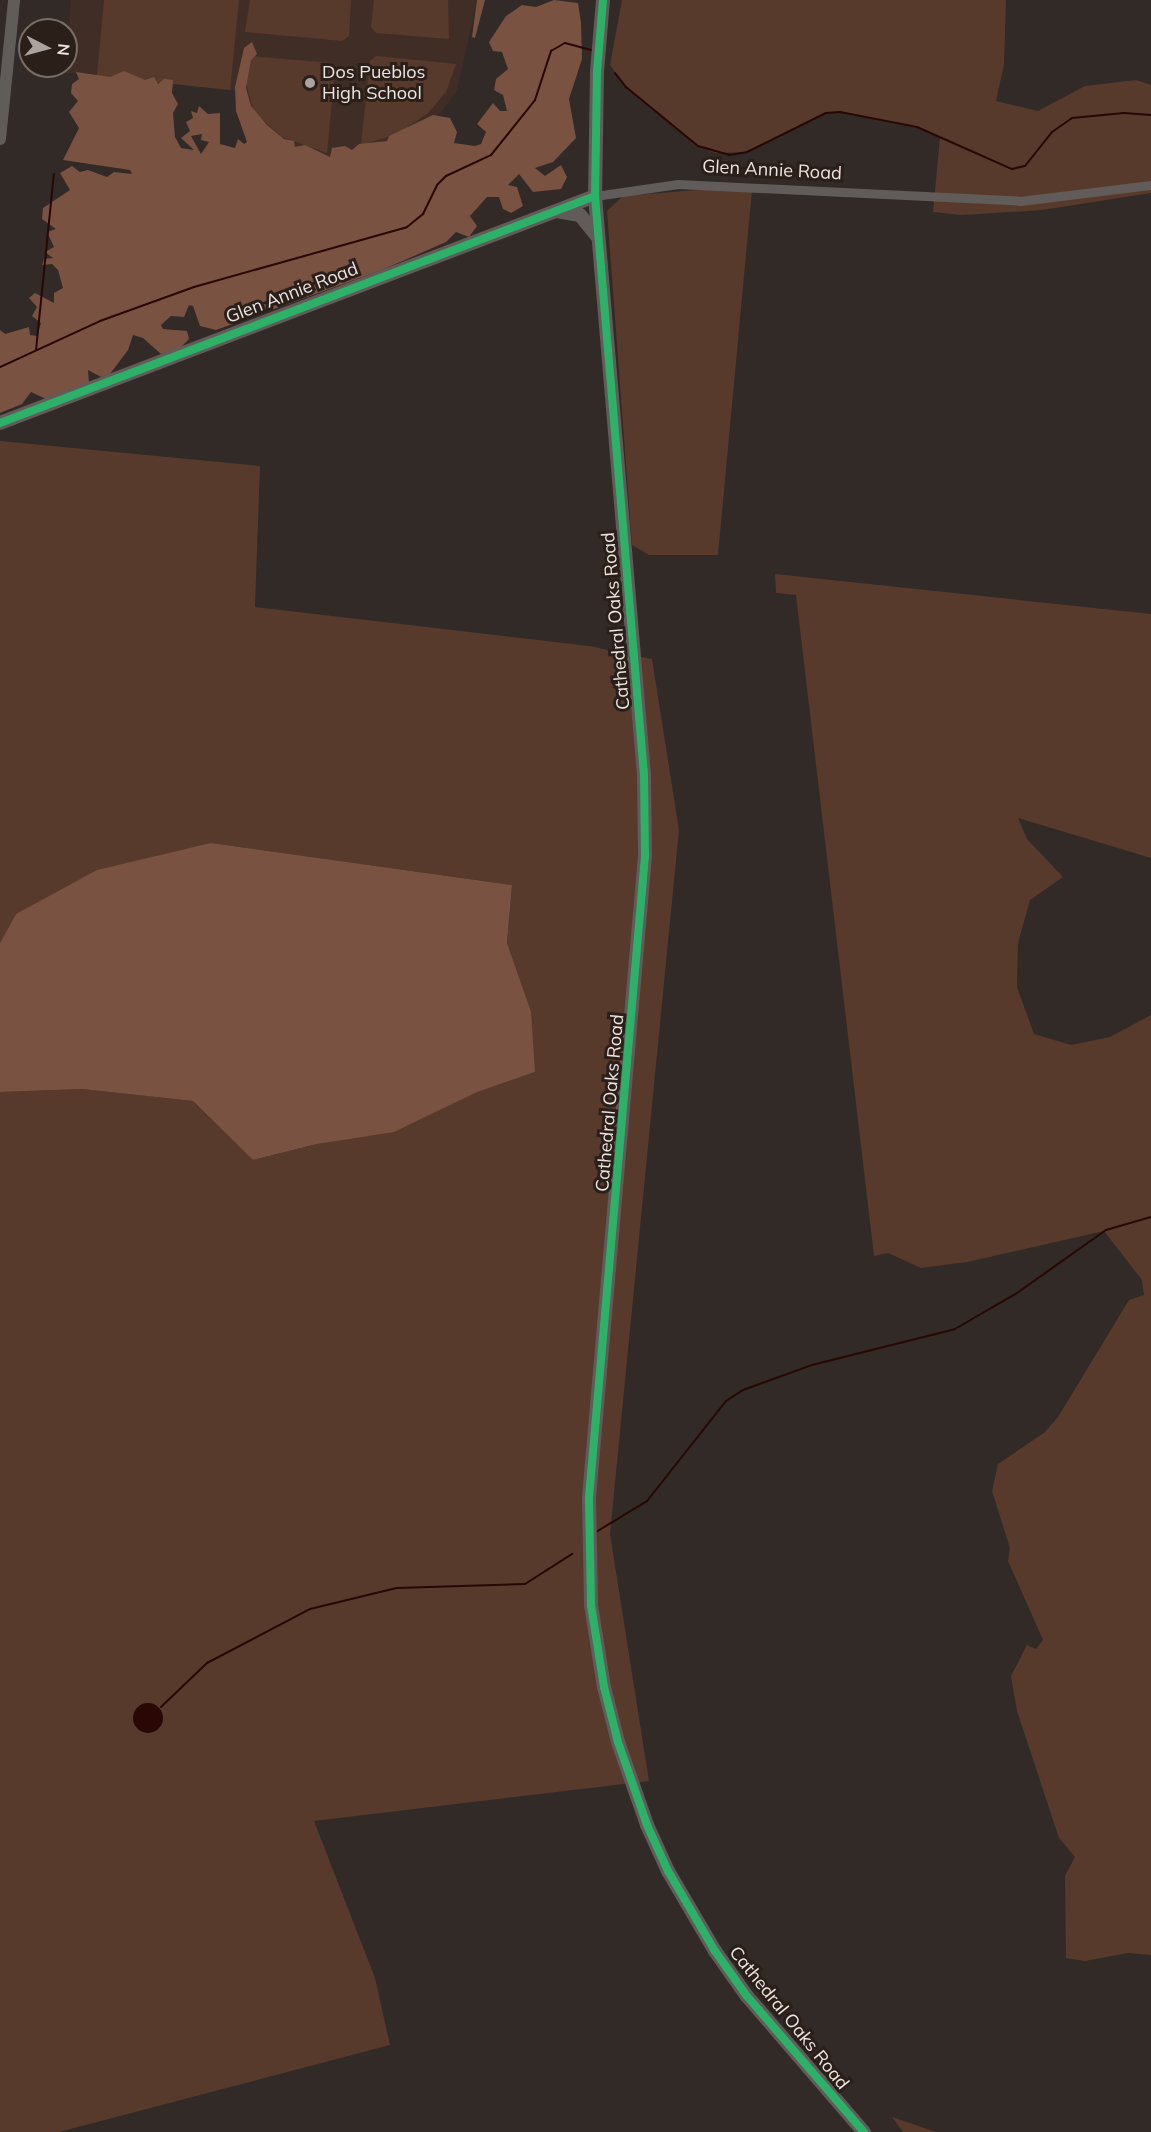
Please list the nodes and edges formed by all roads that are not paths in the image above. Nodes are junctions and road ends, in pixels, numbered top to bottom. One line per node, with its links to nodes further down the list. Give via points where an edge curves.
1 (14, 0): 3 (street)
2 (603, 0): 5 (main road, Cathedral Oaks Road, via 597,72)
3 (0, 139)
4 (1151, 185): 5 (street, Glen Annie Road, via 1020,201 678,184)
5 (595, 195): 6 (main road, Glen Annie Road); 7 (main road, Cathedral Oaks Road)
6 (552, 211): 7 (main road, via 575,212 586,219); 8 (main road, Glen Annie Road)
7 (598, 237): 9 (main road, Cathedral Oaks Road, via 643,765 645,856 589,1498 589,1570 597,1648 632,1786 684,1901 746,1995)
8 (0, 423)
9 (863, 2132)

